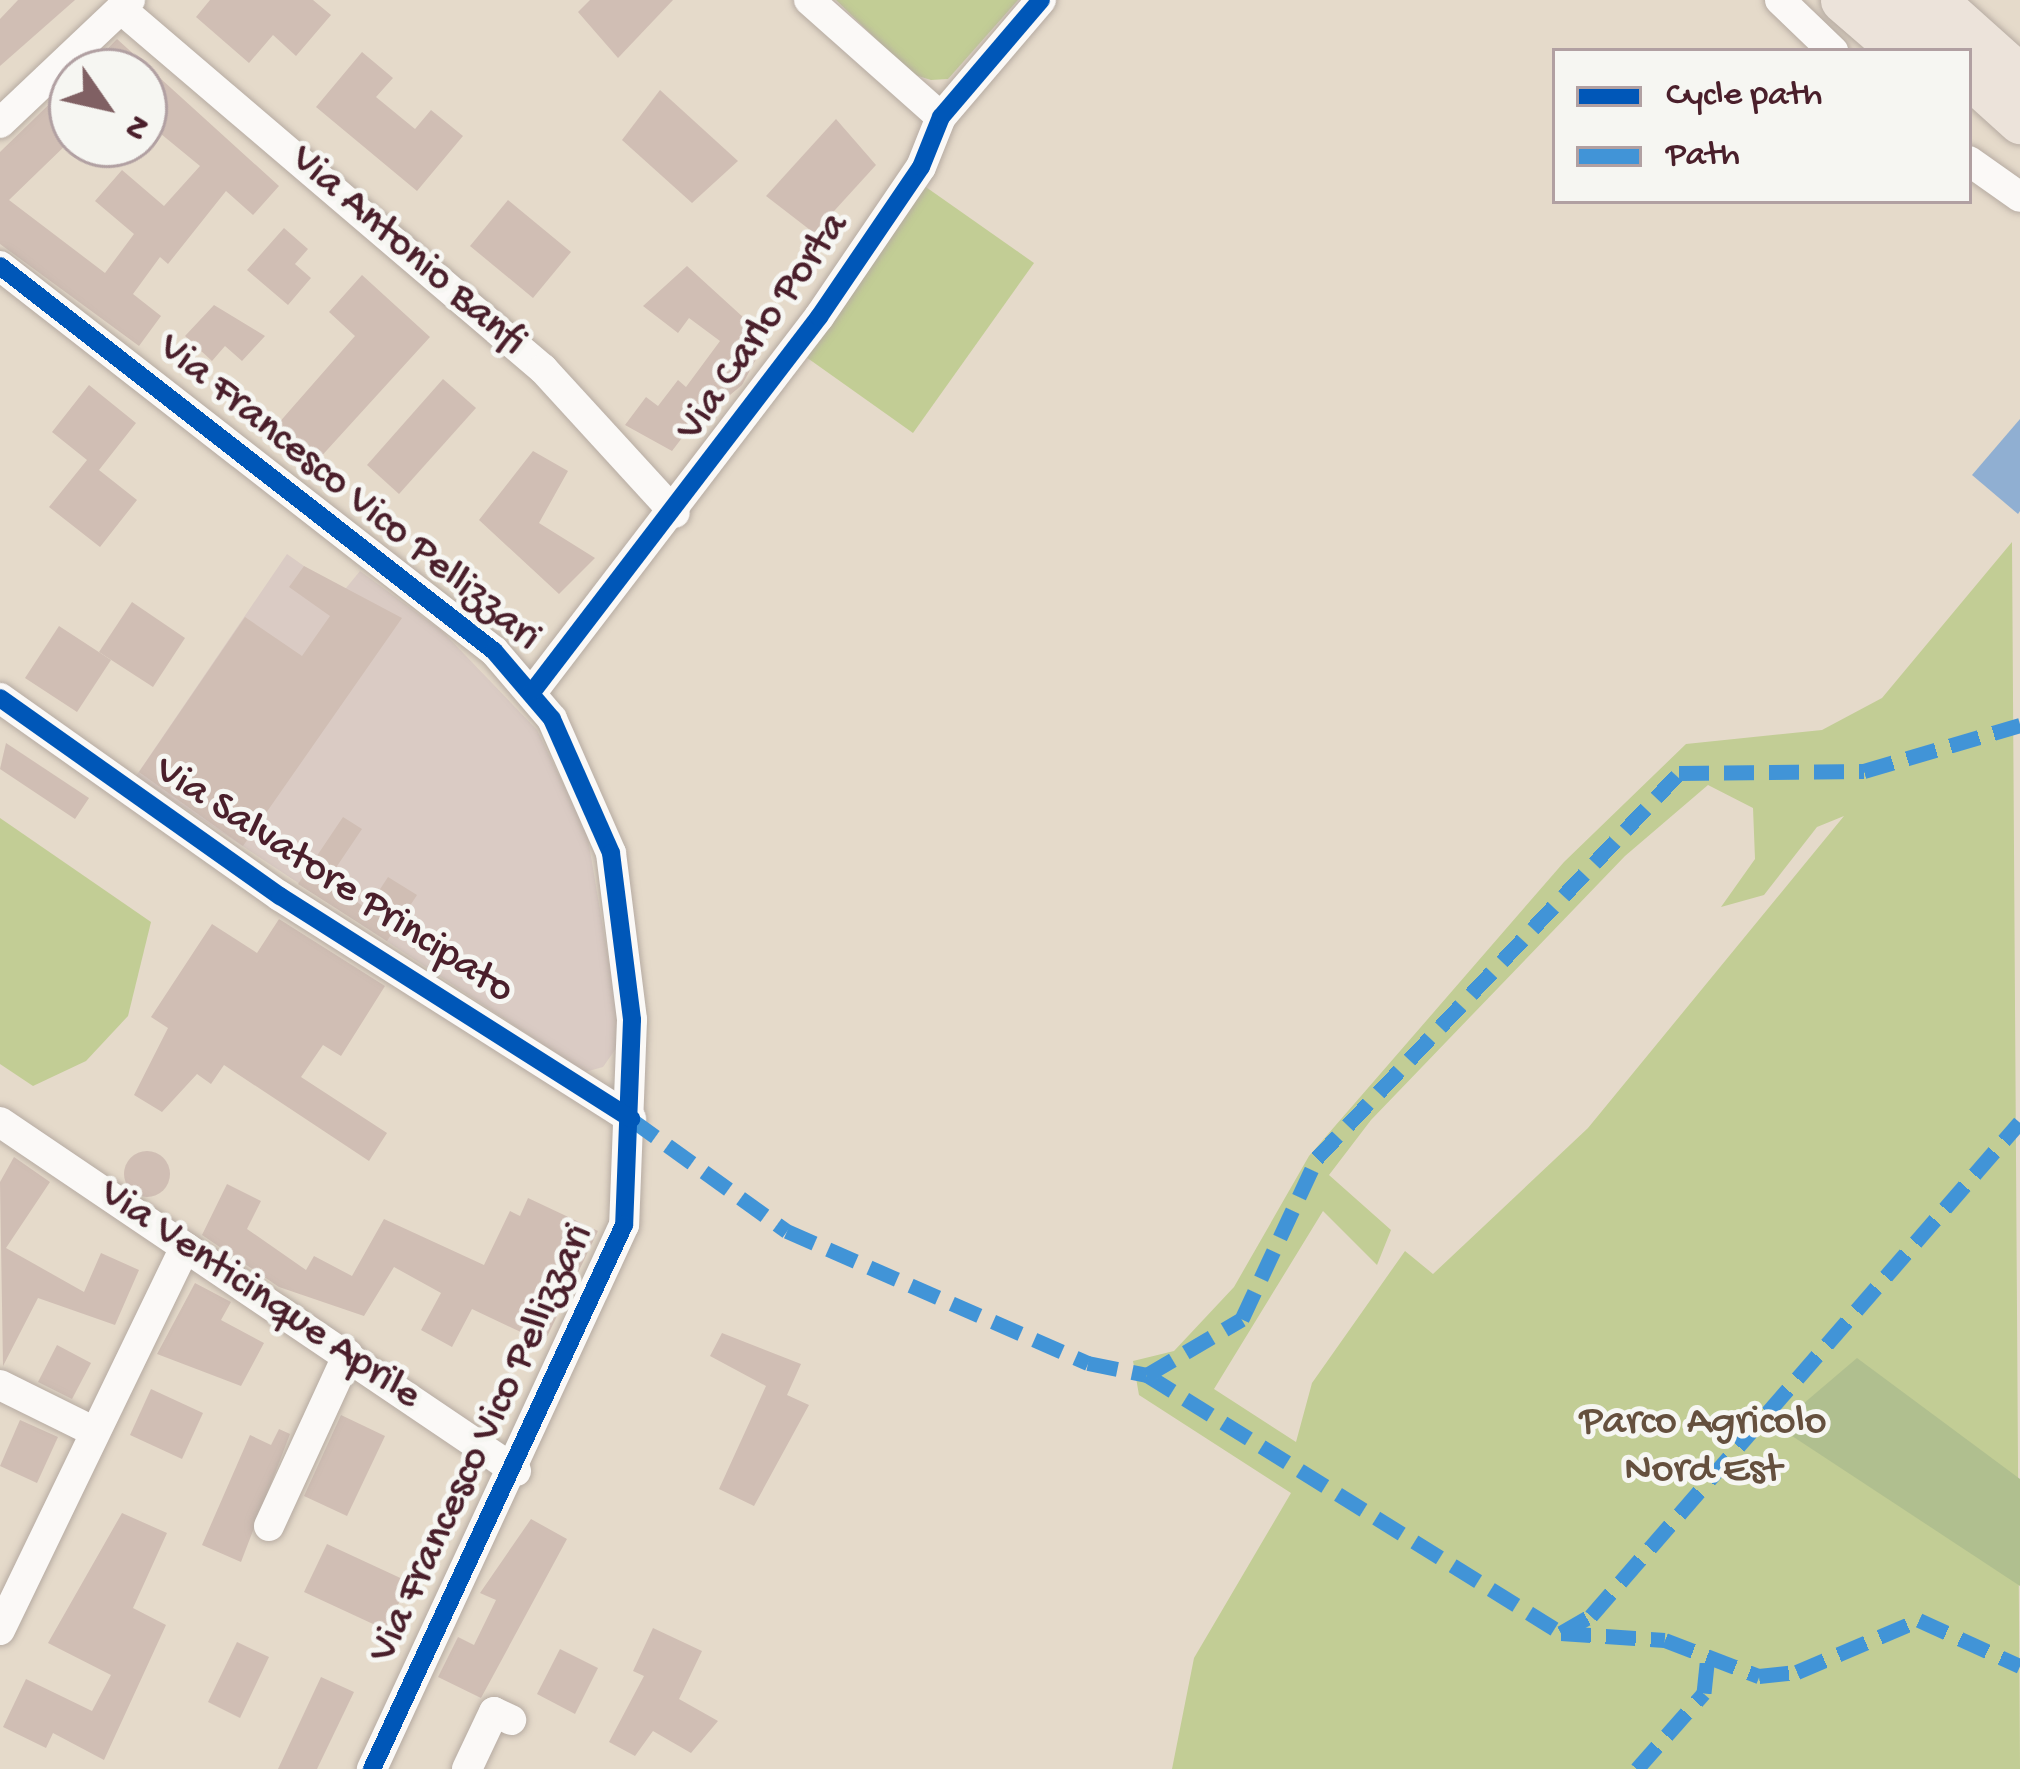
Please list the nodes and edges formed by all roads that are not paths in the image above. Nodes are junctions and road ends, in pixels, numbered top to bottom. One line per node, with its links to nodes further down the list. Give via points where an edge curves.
1 (809, 0): 16 (street)
2 (1041, 0): 16 (street, Via Carlo Porta)
3 (1780, 0): 9 (street)
4 (1843, 0): 10 (highway)
5 (1886, 0): 11 (highway)
6 (1934, 0): 13 (highway)
7 (1974, 0): 12 (highway)
8 (126, 4): 18 (street); 23 (street, Via Antonio Banfi, via 543,369)
9 (1829, 48)
10 (1899, 48)
11 (1939, 48)
12 (2020, 50)
13 (2020, 77)
14 (1972, 78): 17 (highway)
15 (1972, 109): 19 (highway)
16 (941, 118): 23 (street, Via Carlo Porta, via 922,167)
17 (2020, 121)
18 (0, 122)
19 (2020, 142)
20 (1972, 162): 21 (street)
21 (2020, 197)
22 (0, 266): 24 (street, Via Francesco Vico Pellizzari)
23 (675, 513): 24 (street, Via Carlo Porta)
24 (533, 691): 26 (street, Via Francesco Vico Pellizzari, via 610,853 632,1020)
25 (0, 698): 26 (street, Via Salvatore Principato, via 280,896)
26 (631, 1119): 32 (street, Via Francesco Vico Pellizzari, via 624,1225)
27 (0, 1122): 28 (street, Via Venticinque Aprile)
28 (185, 1247): 29 (street, Via Venticinque Aprile); 31 (street)
29 (348, 1354): 32 (street, Via Venticinque Aprile); 33 (street)
30 (0, 1384): 31 (street)
31 (93, 1431): 34 (street)
32 (515, 1471): 37 (street, Via Francesco Vico Pellizzari)
33 (268, 1526)
34 (12, 1573): 35 (street)
35 (0, 1630)
36 (511, 1720): 38 (street, via 494,1712)
37 (372, 1769)
38 (467, 1769)

